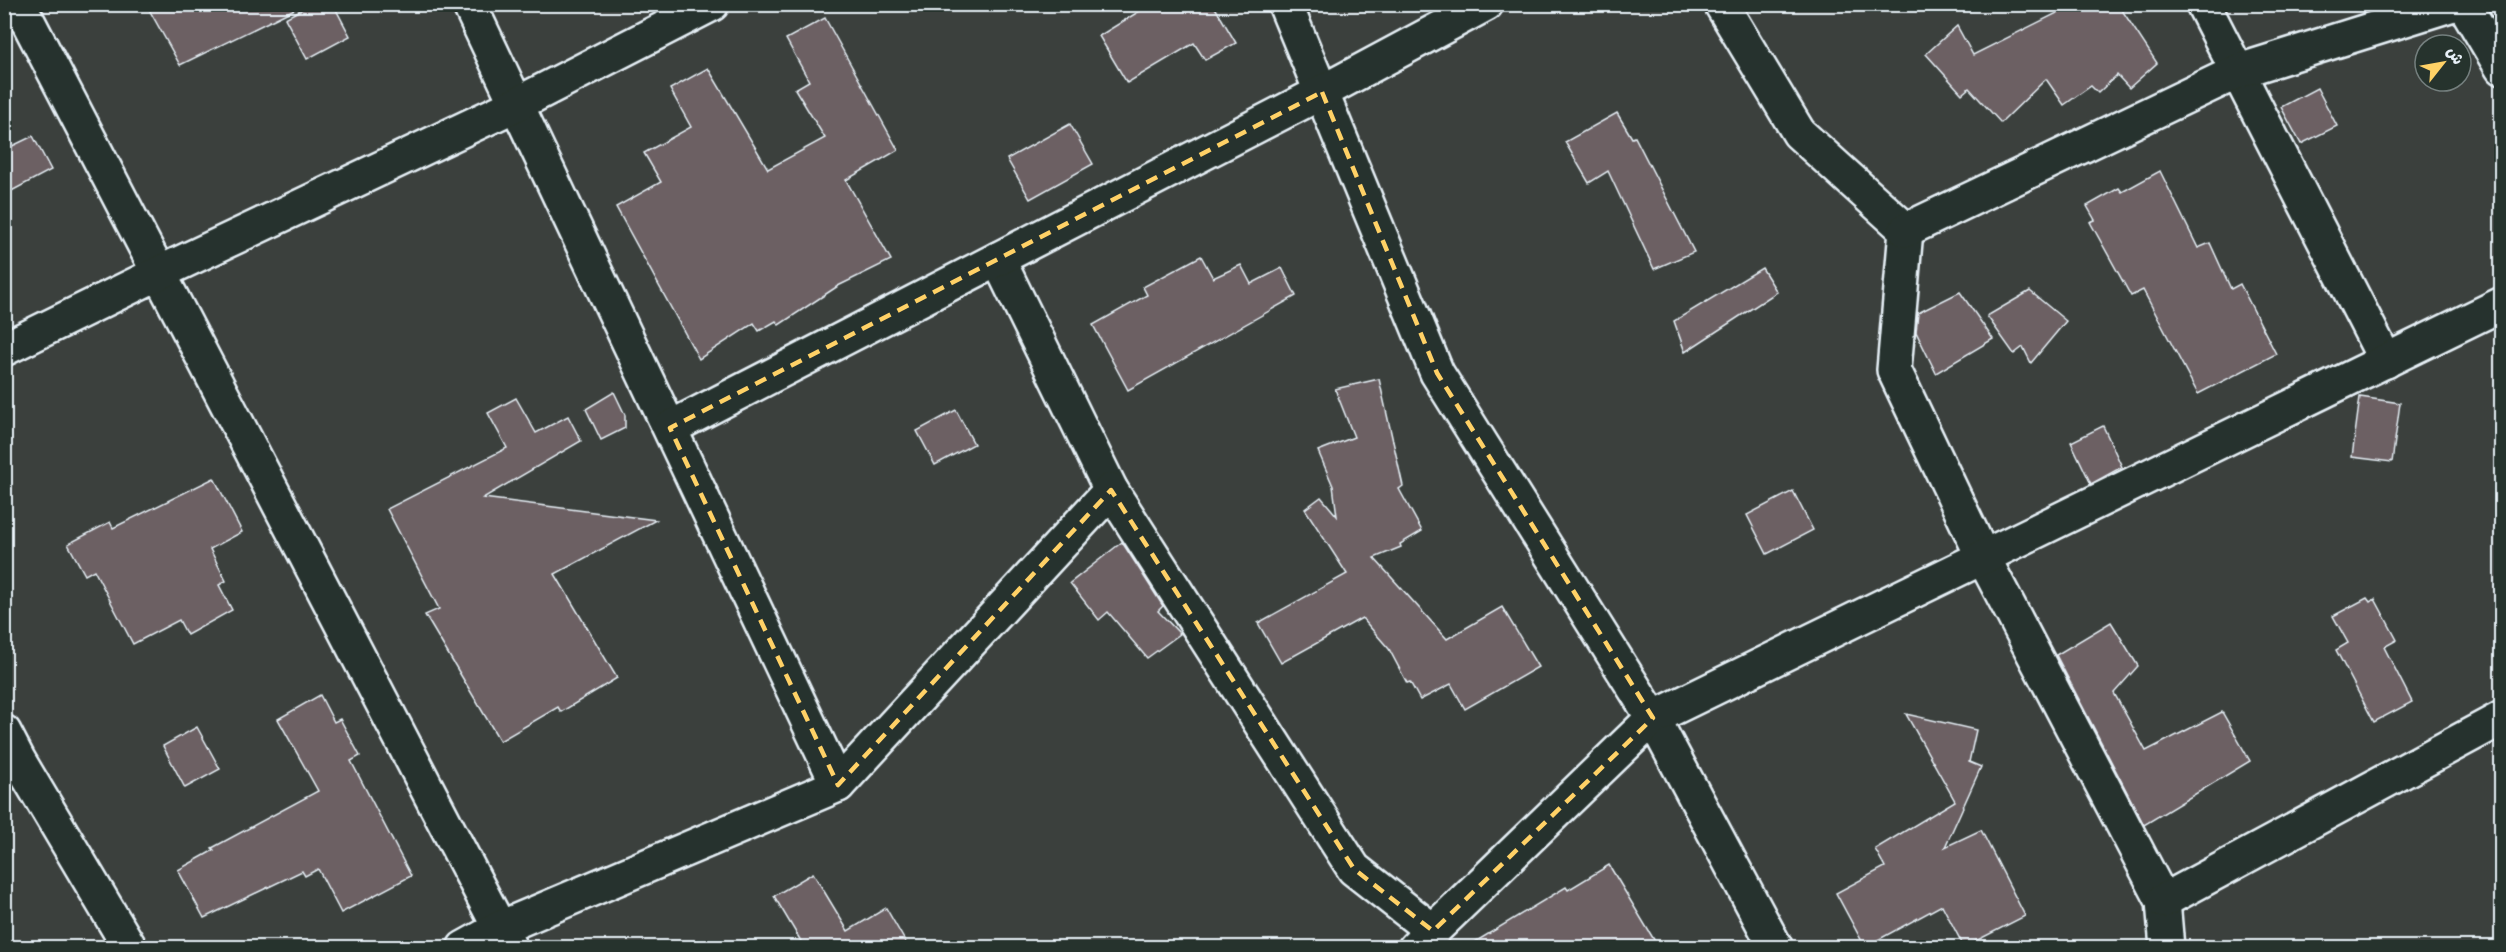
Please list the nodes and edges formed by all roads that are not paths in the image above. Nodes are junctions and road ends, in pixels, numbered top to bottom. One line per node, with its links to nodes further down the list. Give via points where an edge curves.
1 (19, 4): 16 (street)
2 (469, 4): 13 (street)
3 (712, 4): 13 (street)
4 (1286, 4): 12 (street)
5 (1486, 4): 12 (street)
6 (1721, 4): 14 (street, via 1799,133)
7 (2203, 4): 11 (street)
8 (2453, 4): 11 (street)
9 (2464, 4): 10 (street)
10 (2502, 69)
11 (2239, 71): 14 (street); 19 (street)
12 (1322, 92): 15 (street); 23 (street, via 1437,373)
13 (517, 104): 16 (street); 20 (street)
14 (1906, 230): 22 (street, via 1894,370)
15 (998, 259): 20 (street); 21 (street)
16 (159, 273): 18 (street); 29 (street)
17 (2502, 304): 19 (street)
18 (4, 349)
19 (2386, 361): 22 (street)
20 (670, 428): 27 (street)
21 (1112, 490): 27 (street); 30 (street, via 1354,869)
22 (1983, 557): 23 (street); 28 (street)
23 (1653, 718): 30 (street); 33 (street)
24 (2502, 718): 28 (street)
25 (4, 732): 26 (street)
26 (12, 765): 31 (street)
27 (838, 785): 29 (street)
28 (2163, 901): 34 (street)
29 (505, 938): 32 (street)
30 (1424, 939)
31 (130, 948)
32 (465, 948)
33 (1776, 948)
34 (2167, 948)

